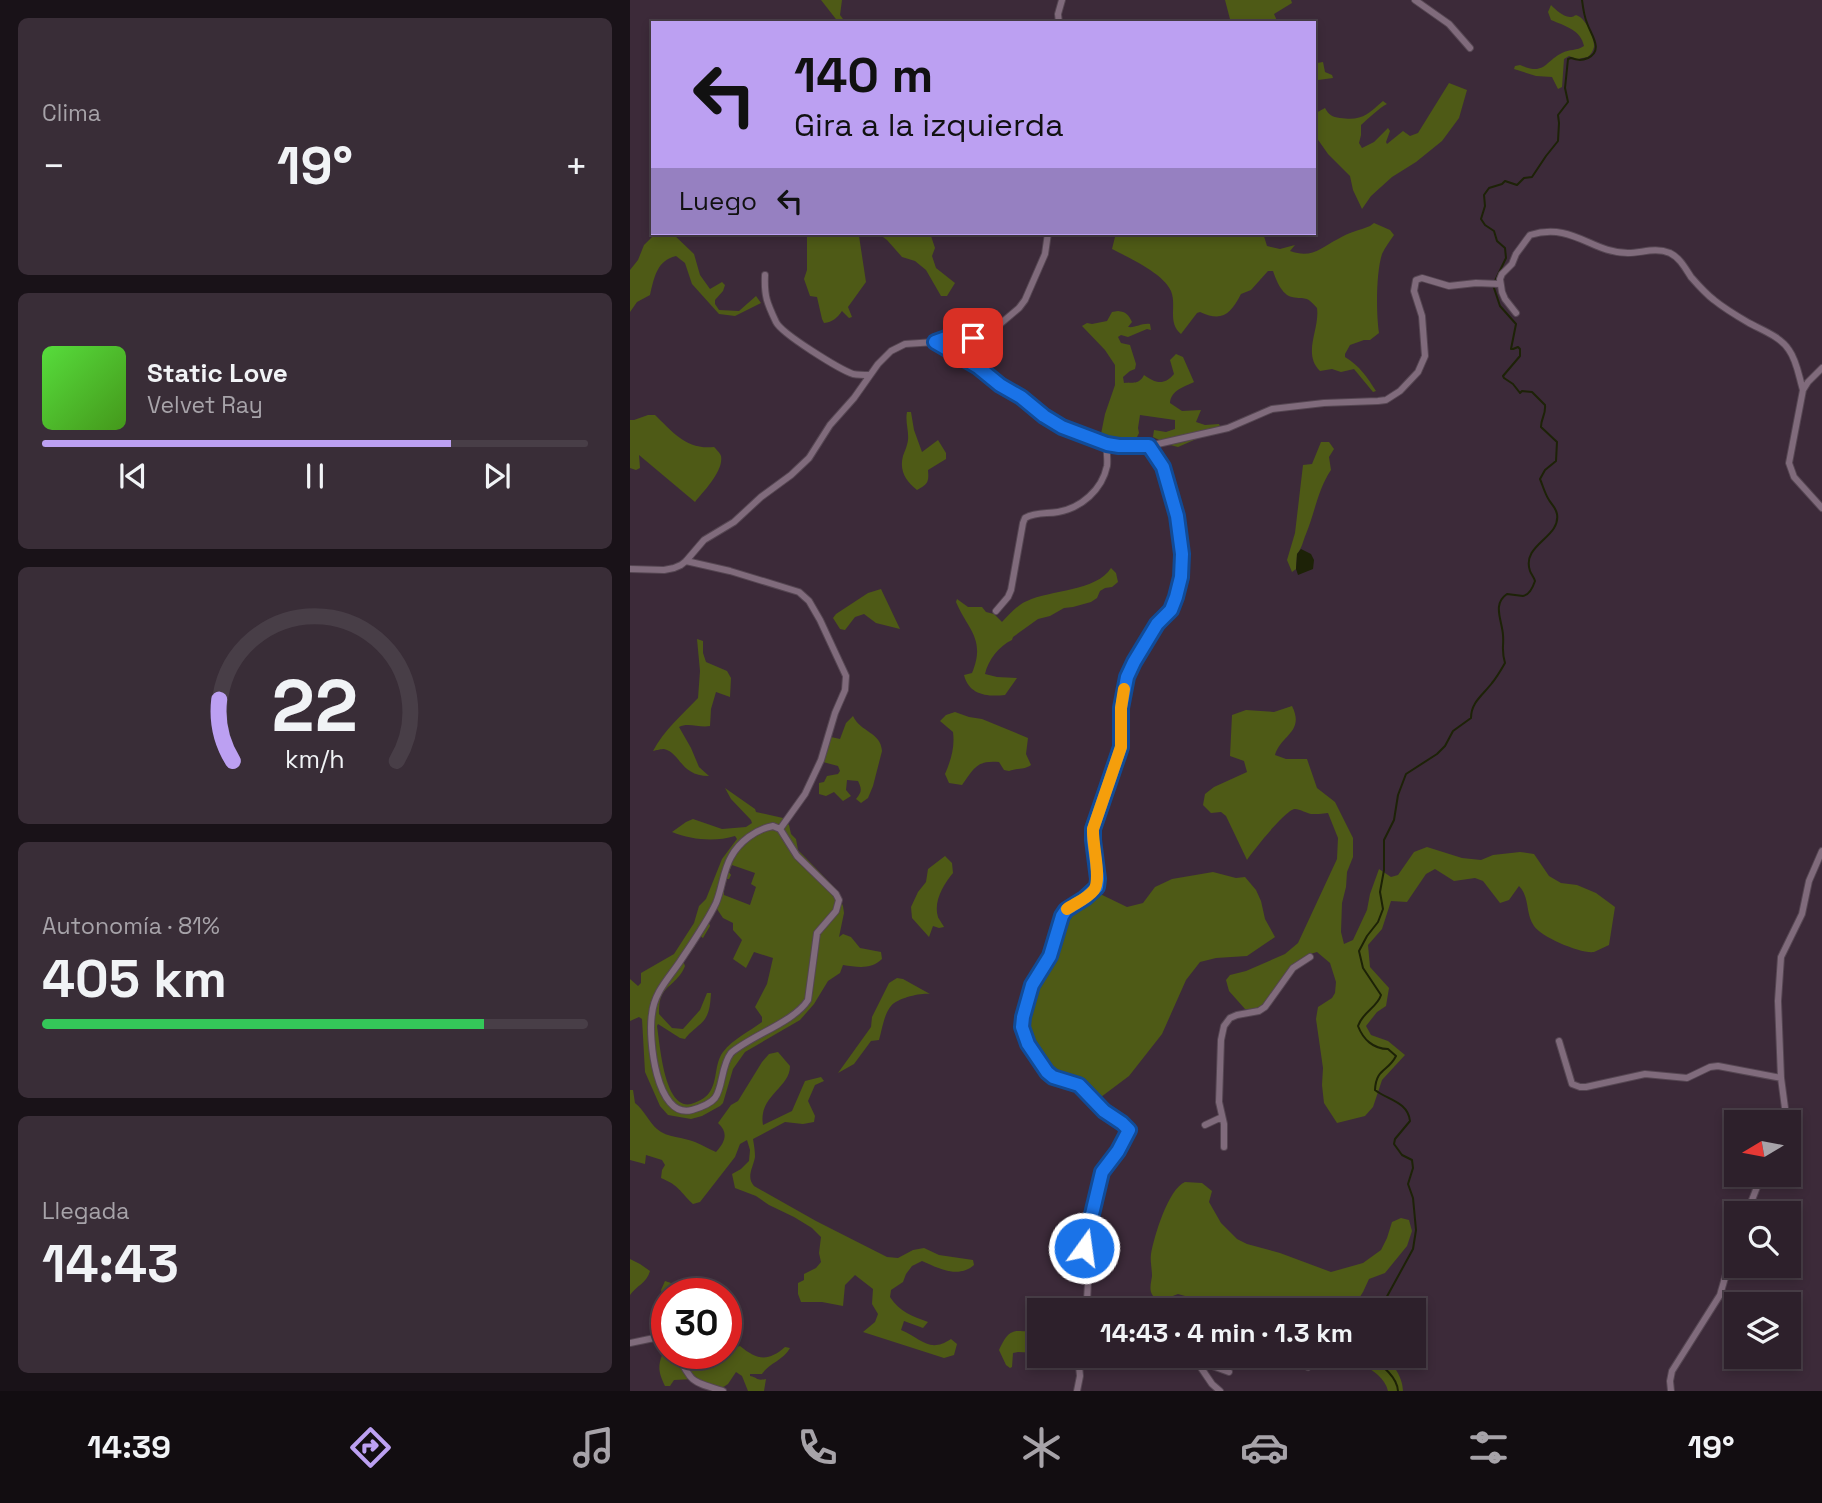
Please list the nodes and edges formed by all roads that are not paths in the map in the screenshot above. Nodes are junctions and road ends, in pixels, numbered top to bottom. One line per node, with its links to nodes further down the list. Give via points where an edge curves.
1 (1062, 0): 3 (street)
2 (1415, 0): 4 (street, via 1449,24)
3 (1059, 21)
4 (1470, 48)
5 (1048, 235): 9 (street, via 1045,254 1019,308 986,335)
6 (765, 275): 11 (street, via 765,300 785,332 840,367)
7 (1495, 284): 8 (street); 12 (street, via 1533,233 1570,233 1628,253 1672,254 1712,299 1784,344); 14 (street, via 1457,286 1416,280 1424,361 1408,384 1386,400 1272,409 1228,428)
8 (1517, 313)
9 (935, 342): 11 (street, via 899,346); 13 (street, via 1062,427)
10 (1822, 368): 12 (street)
11 (870, 375): 16 (street, via 801,466 734,522 704,540)
12 (1802, 390): 15 (street, via 1790,463 1794,477)
13 (1107, 444): 14 (street); 18 (street, via 1106,468 1085,501 1061,512 1026,518 1011,590)
14 (1149, 446): 29 (street, via 1163,467 1177,516 1181,577 1171,610 1157,624 1127,677 1121,747 1093,829 1097,887 1062,916 1050,956 1032,985 1022,1027 1047,1072 1079,1085 1129,1130 1102,1172 1085,1237)
15 (1822, 508)
16 (686, 561): 17 (street, via 668,570); 19 (street, via 799,592 820,620 846,676 821,760 805,794)
17 (630, 569)
18 (996, 611)
19 (780, 829): 19 (street, via 773,826 755,833 731,857 716,903 657,993 650,1027 655,1070 672,1107 679,1111 716,1097 731,1053 795,1013 808,999 817,933 836,911 839,900 797,856)
20 (1822, 851): 23 (street, via 1802,914 1781,957)
21 (1310, 957): 25 (street, via 1293,968 1265,1007 1230,1018 1224,1026)
22 (1559, 1041): 23 (street, via 1572,1084 1580,1087 1645,1073 1687,1078 1718,1066)
23 (1781, 1078): 24 (street)
24 (1785, 1110)
25 (1222, 1117): 26 (street); 27 (street)
26 (1205, 1125)
27 (1224, 1147)
28 (1725, 1278): 40 (street, via 1720,1295 1672,1371)
29 (1087, 1298)
30 (651, 1339): 31 (street)
31 (630, 1343)
32 (1079, 1368): 38 (street)
33 (1201, 1368): 39 (street)
34 (1219, 1368): 36 (street)
35 (685, 1369): 37 (street, via 692,1380)
36 (1229, 1372)
37 (723, 1391)
38 (1077, 1391)
39 (1220, 1391)
40 (1671, 1391)

